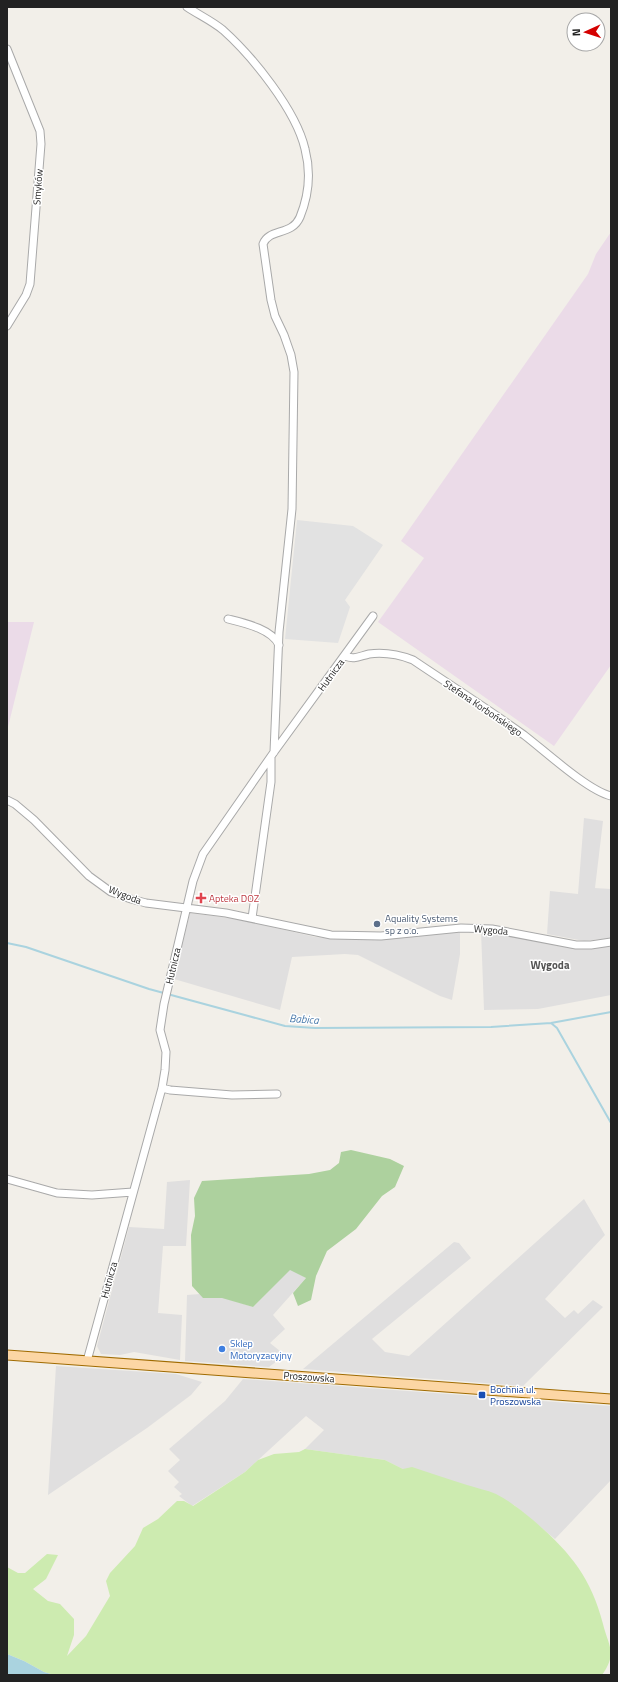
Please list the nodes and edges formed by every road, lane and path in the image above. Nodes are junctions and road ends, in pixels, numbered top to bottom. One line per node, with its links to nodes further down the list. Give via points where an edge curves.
1 (187, 7): 6 (street, via 221,29 239,45 278,94 298,129 305,148 309,177 307,198 299,220 289,230 269,236 263,244 271,300 291,355 294,372 292,509)
2 (7, 49): 3 (street, Smyków, via 40,131 41,144 30,284)
3 (7, 326)
4 (373, 616): 7 (street, Hutnicza)
5 (228, 619): 6 (street, via 250,624 271,635)
6 (279, 645): 8 (street)
7 (344, 656): 8 (street, Hutnicza); 9 (street, Stefana Korbońskiego, via 351,659 370,654 400,655 413,660 523,734 587,784)
8 (273, 755): 11 (street, Hutnicza, via 204,854); 12 (street)
9 (611, 796)
10 (7, 800): 11 (street, Wygoda, via 34,820 89,876 111,892 146,903)
11 (186, 907): 12 (street, Wygoda); 14 (street, Hutnicza, via 160,1030 166,1052)
12 (252, 918): 13 (street, Wygoda, via 331,935 381,936 460,928 492,929 576,945)
13 (611, 942)
14 (162, 1088): 15 (street, via 232,1095); 17 (street, Hutnicza)
15 (277, 1094)
16 (7, 1179): 17 (street, via 57,1193 92,1195)
17 (133, 1192): 19 (street, Hutnicza)
18 (7, 1355): 19 (main road, Proszowska)
19 (87, 1361): 20 (main road, Proszowska)
20 (611, 1399)

